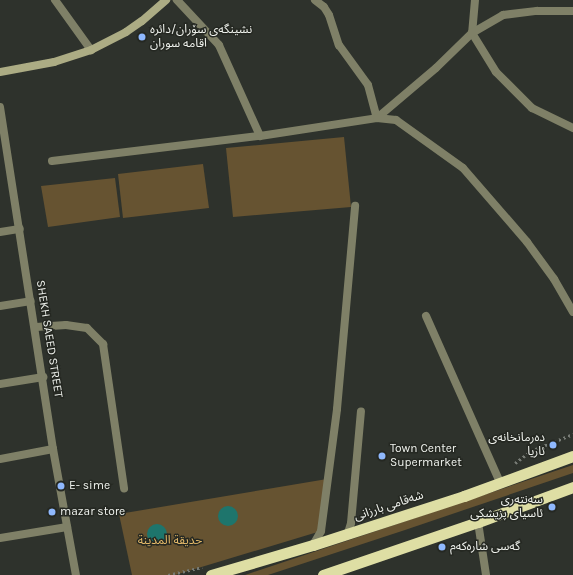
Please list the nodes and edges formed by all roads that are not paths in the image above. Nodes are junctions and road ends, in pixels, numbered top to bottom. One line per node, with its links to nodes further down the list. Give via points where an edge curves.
1 (55, 0): 8 (street)
2 (166, 0): 8 (main road, via 126,32)
3 (177, 0): 13 (street, via 219,45)
4 (315, 0): 11 (street, via 324,8 339,45 368,85)
5 (475, 0): 7 (street)
6 (573, 11): 7 (street, via 536,11 503,15)
7 (472, 33): 11 (street, via 436,68); 12 (street, via 496,72 532,108)
8 (91, 50): 9 (main road, via 54,62)
9 (0, 72)
10 (0, 107): 14 (street, SHEKH SAEED STREET)
11 (377, 118): 13 (street); 21 (street, via 396,120 463,168 527,242 554,279)
12 (573, 128)
13 (260, 136): 15 (street)
14 (3, 150): 17 (street, SHEKH SAEED STREET)
15 (52, 161)
16 (355, 206): 37 (street, via 337,409 320,531)
17 (20, 229): 18 (street); 19 (street, SHEKH SAEED STREET)
18 (0, 232)
19 (31, 301): 20 (street); 23 (street, SHEKH SAEED STREET)
20 (0, 306)
21 (573, 312)
22 (426, 316): 30 (street)
23 (36, 327): 24 (street, SHEKH SAEED STREET); 32 (street, via 66,325 87,328 103,344)
24 (43, 377): 25 (street); 27 (street, SHEKH SAEED STREET)
25 (0, 384)
26 (361, 412): 35 (street)
27 (54, 449): 29 (street); 34 (street, SHEKH SAEED STREET)
28 (573, 456): 30 (highway, شەقامی بارزانی)
29 (0, 459)
30 (500, 482): 35 (highway, شەقامی بارزانی)
31 (573, 487): 33 (highway)
32 (124, 488)
33 (478, 522): 41 (highway); 42 (street)
34 (67, 526): 36 (street); 39 (street, SHEKH SAEED STREET)
35 (348, 533): 37 (highway, شەقامی بارزانی)
36 (0, 538)
37 (313, 544): 38 (highway, شەقامی بارزانی)
38 (224, 573): 40 (highway, شەقامی بارزانی)
39 (76, 575)
40 (211, 575)
41 (323, 575)
42 (486, 575)

